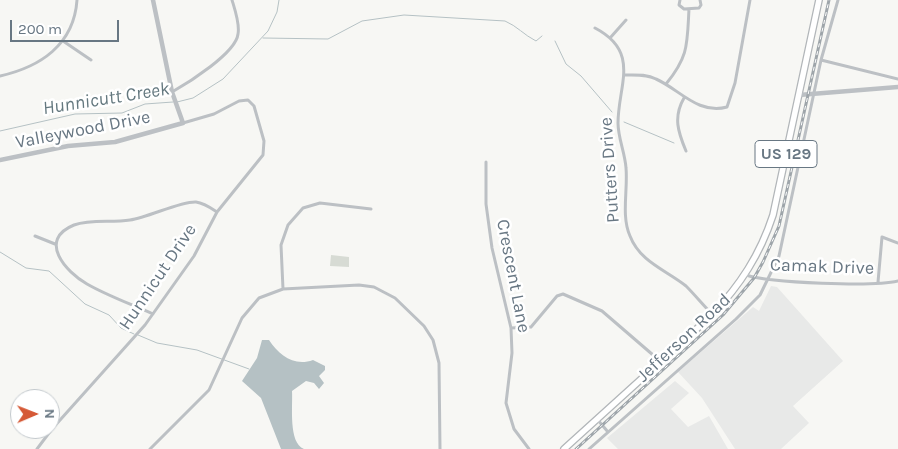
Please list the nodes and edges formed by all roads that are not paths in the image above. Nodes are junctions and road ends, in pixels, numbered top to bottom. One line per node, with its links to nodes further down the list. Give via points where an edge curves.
1 (78, 0): 13 (street, via 73,23)
2 (153, 0): 21 (street)
3 (232, 0): 21 (street, via 238,30 235,42 195,78)
4 (680, 0): 9 (street, via 681,8)
5 (700, 0): 9 (street, via 700,7)
6 (750, 0): 24 (street, via 728,106 700,105)
7 (819, 0): 22 (highway, Jefferson Road / US 129)
8 (838, 0): 15 (street)
9 (689, 8): 19 (street, via 686,52 679,68)
10 (626, 20): 12 (street)
11 (595, 28): 12 (street, Putters Drive)
12 (610, 38): 16 (street, Putters Drive, via 620,54)
13 (62, 42): 14 (street); 17 (street, via 38,63)
14 (91, 60)
15 (821, 60): 18 (street); 23 (street)
16 (625, 75): 19 (street, via 652,77); 41 (street, Putters Drive, via 618,122 626,165 628,233 644,258 685,286)
17 (0, 76)
18 (898, 79)
19 (666, 84): 24 (street)
20 (898, 87): 23 (street)
21 (172, 92): 26 (street)
22 (798, 95): 23 (street); 35 (highway, Jefferson Road / US 129, via 773,215)
23 (814, 95): 36 (street, via 782,243)
24 (684, 98): 27 (street, via 677,121)
25 (254, 106): 26 (street, Valleywood Drive, via 250,101 242,100 214,114); 31 (street, Hunnicut Drive, via 264,141 264,154)
26 (183, 123): 28 (street, Valleywood Drive, via 115,142 68,146)
27 (686, 150)
28 (0, 160)
29 (486, 162): 42 (street, Crescent Lane, via 488,220)
30 (371, 209): 39 (street, via 320,203 303,208 288,225 281,245)
31 (217, 212): 34 (street, via 192,202 132,220 76,225 61,233); 40 (street, Hunnicut Drive, via 197,252)
32 (35, 236): 34 (street)
33 (898, 243): 38 (street, via 882,237)
34 (55, 244): 40 (street, via 60,258 82,280)
35 (746, 275): 36 (street, Camak Drive); 41 (highway, Jefferson Road / US 129)
36 (769, 280): 38 (street, Camak Drive); 45 (street, via 747,309)
37 (898, 281): 38 (street, Camak Drive)
38 (878, 282)
39 (283, 289): 47 (street, via 265,294 246,310 209,390); 48 (street, via 374,287 395,298 420,320 430,333 438,354)
40 (153, 314): 46 (street, Hunnicut Drive)
41 (712, 315): 43 (highway, Jefferson Road / US 129)
42 (511, 328): 43 (street, via 532,327 557,296 563,294 602,311); 49 (street, Crescent Lane, via 512,353 506,403 514,429)
43 (660, 362): 44 (highway, Jefferson Road / US 129)
44 (596, 419): 45 (street); 50 (highway, Jefferson Road / US 129)
45 (608, 432): 51 (street)
46 (37, 449)
47 (150, 449)
48 (440, 449)
49 (529, 449)
50 (564, 449)
51 (589, 449)

